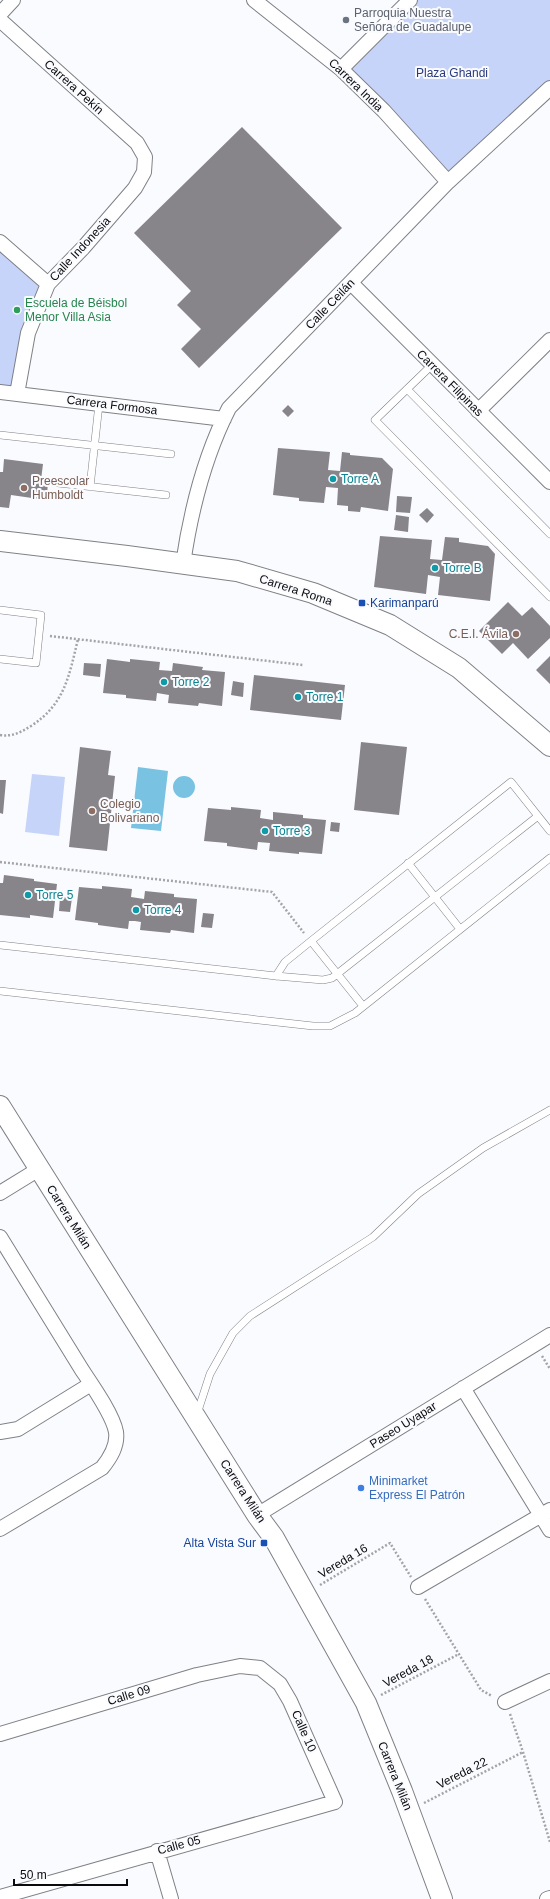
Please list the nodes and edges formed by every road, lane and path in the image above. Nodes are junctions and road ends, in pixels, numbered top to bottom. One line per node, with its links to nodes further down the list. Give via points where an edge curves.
1 (13, 0): 4 (street)
2 (254, 0): 6 (street, Carrera India)
3 (410, 0): 6 (street)
4 (0, 14)
5 (0, 20): 8 (street, Carrera Pekín, via 137,144)
6 (341, 69): 9 (street, Carrera India, via 384,111)
7 (550, 88): 9 (street, Calle Ceilán)
8 (145, 157): 12 (street, Calle Indonesia, via 144,172 135,188)
9 (448, 182): 11 (street, Calle Ceilán)
10 (0, 242): 12 (street)
11 (351, 282): 14 (street, Carrera Filipinas); 20 (street, Calle Ceilán, via 229,408)
12 (48, 284): 17 (street, Calle Indonesia, via 28,333)
13 (550, 340): 19 (street)
14 (432, 364): 15 (lane); 19 (street, Carrera Filipinas)
15 (407, 389): 28 (lane); 31 (lane, via 375,420)
16 (0, 392): 17 (street, Carrera Formosa)
17 (18, 394): 18 (street, Carrera Formosa)
18 (99, 404): 20 (street, Carrera Formosa); 22 (lane)
19 (478, 411): 24 (street, Carrera Filipinas)
20 (224, 419): 30 (street, Calle Ceilán, via 214,437 199,483 188,528)
21 (0, 435): 22 (lane)
22 (95, 446): 23 (lane); 26 (lane)
23 (171, 454)
24 (550, 482)
25 (58, 483): 26 (lane)
26 (90, 487): 27 (lane)
27 (166, 495)
28 (550, 534)
29 (0, 541): 30 (street, Carrera Roma)
30 (183, 564): 38 (street, Carrera Roma, via 237,571 313,593 390,625 459,668)
31 (550, 597)
32 (0, 610): 33 (lane, via 41,615)
33 (39, 635): 34 (path); 35 (lane, via 36,663)
34 (78, 639): 36 (path); 37 (path, via 69,678 58,701 40,719 19,733)
35 (0, 659)
36 (303, 665)
37 (0, 735)
38 (550, 746)
39 (538, 816): 40 (lane); 43 (lane, via 511,782); 44 (lane)
40 (550, 831)
41 (550, 858): 45 (lane)
42 (0, 862): 46 (path, via 272,892)
43 (408, 863): 44 (lane); 46 (lane)
44 (435, 898): 45 (lane); 48 (lane)
45 (460, 929): 51 (lane)
46 (310, 941): 48 (lane); 49 (lane, via 285,962)
47 (0, 945): 49 (lane)
48 (338, 975): 49 (lane, via 323,980); 51 (lane)
49 (276, 976)
50 (0, 991): 51 (lane, via 322,1027 338,1022)
51 (363, 1006)
52 (0, 1106): 54 (street, Carrera Milán)
53 (550, 1110): 60 (lane, via 483,1148 418,1194 373,1237 250,1316 233,1333 210,1374)
54 (39, 1169): 55 (street); 60 (street, Carrera Milán)
55 (0, 1194)
56 (0, 1237): 58 (street)
57 (550, 1335): 59 (street, Paseo Uyapar)
58 (91, 1384): 61 (street, via 18,1429); 64 (street, via 116,1432 115,1446 110,1458 102,1468)
59 (463, 1388): 62 (street); 63 (street, Paseo Uyapar)
60 (196, 1418): 63 (street, Carrera Milán)
61 (0, 1432)
62 (546, 1512): 65 (street); 66 (street)
63 (257, 1515): 67 (street, Carrera Milán, via 274,1538)
64 (0, 1529)
65 (550, 1530)
66 (418, 1587): 67 (path, Vereda 16, via 390,1543); 68 (path)
67 (306, 1594): 72 (street, Carrera Milán)
68 (459, 1654): 71 (path, via 480,1690); 72 (path, Vereda 18)
69 (260, 1668): 73 (street, Calle 09, via 240,1666 197,1675); 75 (street, Calle 10, via 280,1684 290,1701)
70 (550, 1681): 71 (street)
71 (505, 1702): 74 (path)
72 (366, 1703): 76 (street, Carrera Milán)
73 (0, 1734)
74 (523, 1752): 76 (path, Vereda 22); 77 (path)
75 (335, 1802): 78 (street, Calle 05)
76 (409, 1811): 82 (street, Carrera Milán)
77 (550, 1842)
78 (157, 1851): 79 (street, Calle 05); 81 (street)
79 (0, 1897)
80 (550, 1898): 83 (street)
81 (171, 1899)
82 (442, 1899)
83 (547, 1899)

